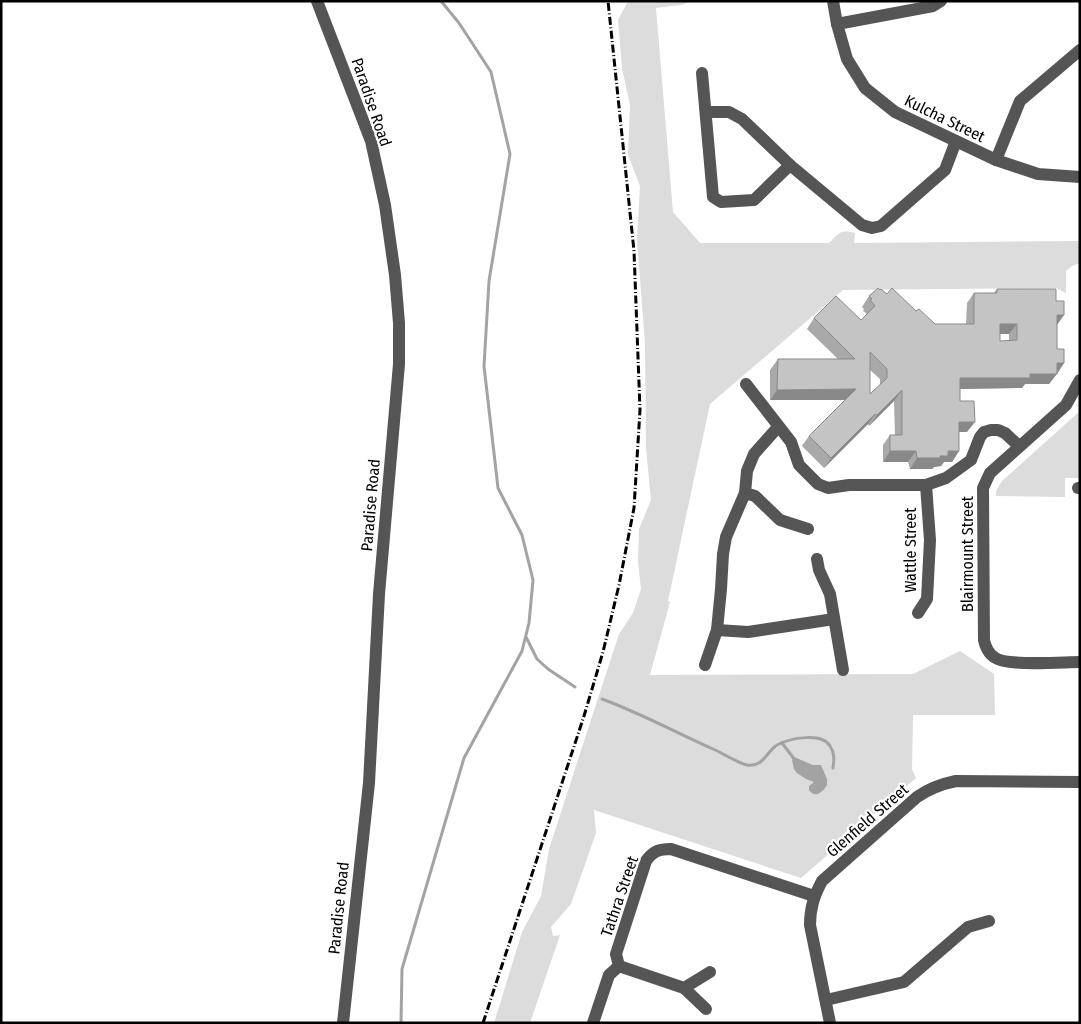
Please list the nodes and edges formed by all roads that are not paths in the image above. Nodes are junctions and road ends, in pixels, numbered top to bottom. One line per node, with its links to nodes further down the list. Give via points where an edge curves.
1 (317, 1): 34 (street, Paradise Road, via 371,141 385,205 399,323 399,364 379,594 369,783)
2 (833, 1): 4 (street, Kulcha Street)
3 (941, 1): 4 (street, via 934,6)
4 (837, 24): 8 (street, Kulcha Street, via 847,59 864,88 895,112)
5 (1080, 50): 9 (street, via 1020,101)
6 (702, 72): 7 (street)
7 (706, 112): 10 (street, via 729,112 742,119); 10 (street, via 712,197 721,202 754,200)
8 (956, 141): 9 (street, Kulcha Street); 10 (street, via 944,170 881,226 872,228 862,225)
9 (996, 160): 11 (street, Kulcha Street, via 1038,174)
10 (790, 165)
11 (1080, 177)
12 (1080, 380): 15 (street, Blairmount Street, via 1066,405)
13 (746, 384): 14 (street)
14 (778, 427): 16 (street, via 791,442 800,465 818,484 828,488); 17 (street, via 754,454 747,471)
15 (1019, 446): 16 (street, via 1006,433 998,430 984,432 970,460 946,478); 23 (street, Blairmount Street, via 990,473 983,488 984,640 994,658 1010,662)
16 (926, 485): 20 (street, Wattle Street, via 930,540 927,599)
17 (745, 493): 18 (street, via 755,496 780,520); 22 (street, via 726,537)
18 (808, 529)
19 (817, 559): 21 (street, via 830,594)
20 (918, 613)
21 (834, 619): 22 (street, via 748,632); 25 (street)
22 (717, 630): 24 (street)
23 (1080, 662)
24 (705, 665)
25 (843, 670)
26 (1080, 782): 27 (street, Glenfield Street, via 956,781 928,790 822,881)
27 (814, 896): 29 (street, Tathra Street, via 671,849 661,849 651,853 646,861 616,954); 32 (street, Glenfield Street, via 810,925)
28 (989, 921): 32 (street, via 968,927 904,982)
29 (619, 966): 31 (street); 35 (street, via 609,975)
30 (710, 972): 31 (street)
31 (684, 988): 33 (street)
32 (826, 1000): 36 (street, Glenfield Street)
33 (706, 1009)
34 (343, 1023)
35 (593, 1023)
36 (830, 1023)

